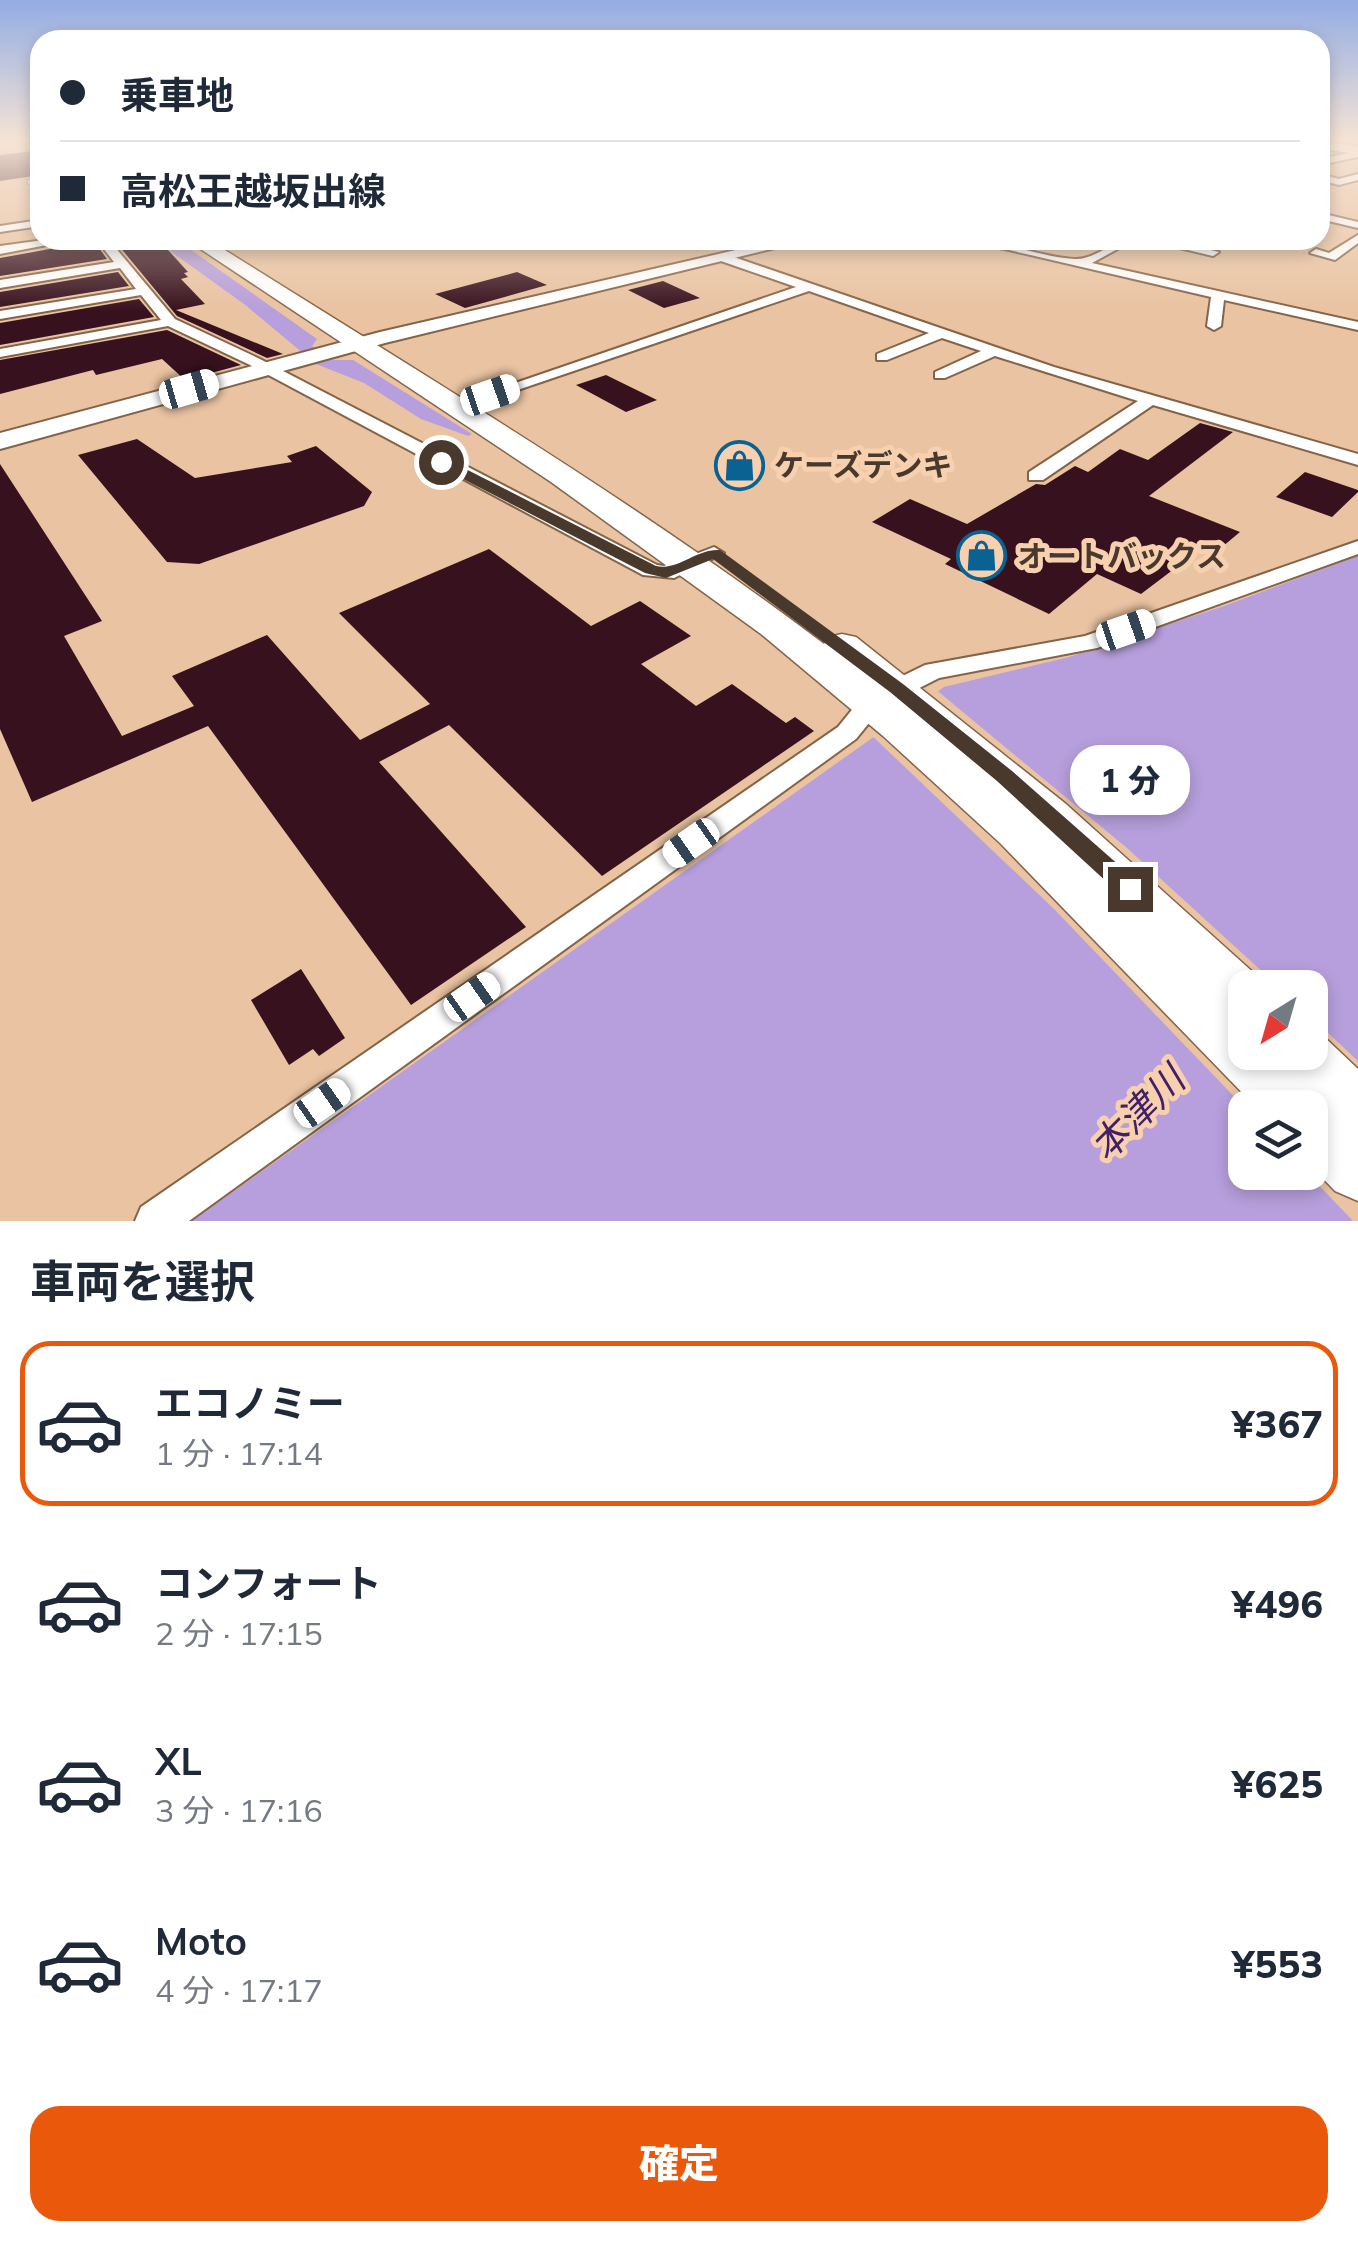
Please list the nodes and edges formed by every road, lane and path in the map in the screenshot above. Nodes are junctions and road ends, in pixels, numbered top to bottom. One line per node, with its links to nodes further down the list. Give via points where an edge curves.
1 (1330, 218): 3 (street)
2 (30, 224): 4 (street)
3 (1358, 225)
4 (0, 229)
5 (1358, 238): 16 (street, via 1332,256)
6 (30, 246): 7 (street)
7 (0, 250)
8 (112, 250): 18 (street)
9 (213, 250): 33 (main road)
10 (233, 250): 33 (main road)
11 (758, 250): 17 (street)
12 (1017, 250): 19 (street)
13 (1108, 250): 19 (street)
14 (1203, 250): 15 (street)
15 (1213, 252)
16 (1316, 253)
17 (725, 258): 22 (street); 33 (street)
18 (122, 264): 20 (street); 23 (street)
19 (1081, 264): 25 (street)
20 (0, 284)
21 (1248, 286): 24 (street)
22 (809, 287): 32 (street); 40 (street)
23 (145, 291): 28 (street); 29 (street)
24 (1280, 293): 26 (street); 27 (street)
25 (1218, 294): 27 (street); 30 (street)
26 (1307, 299)
27 (1269, 306): 31 (street, via 1294,317)
28 (0, 316)
29 (170, 322): 35 (street); 37 (street)
30 (1214, 326)
31 (1358, 326)
32 (942, 333): 34 (street); 36 (street)
33 (368, 341): 37 (street); 40 (main road)
34 (994, 351): 38 (street); 39 (street)
35 (0, 353)
36 (882, 358)
37 (265, 368): 41 (street); 45 (street, via 651,570 666,573)
38 (940, 375)
39 (1150, 400): 42 (street); 43 (street)
40 (465, 403): 45 (main road, via 598,499)
41 (0, 440)
42 (1358, 460)
43 (1036, 476)
44 (1358, 547): 46 (street, via 1089,642 934,672)
45 (701, 559): 46 (main road)
46 (891, 701): 47 (main road, via 1106,866); 48 (main road); 55 (street, via 858,715 847,733)
47 (1228, 984)
48 (1228, 1035)
49 (1262, 1070): 51 (main road)
50 (1316, 1070): 52 (main road)
51 (1282, 1090)
52 (1358, 1112)
53 (1328, 1137): 54 (main road)
54 (1358, 1168)
55 (156, 1221)

